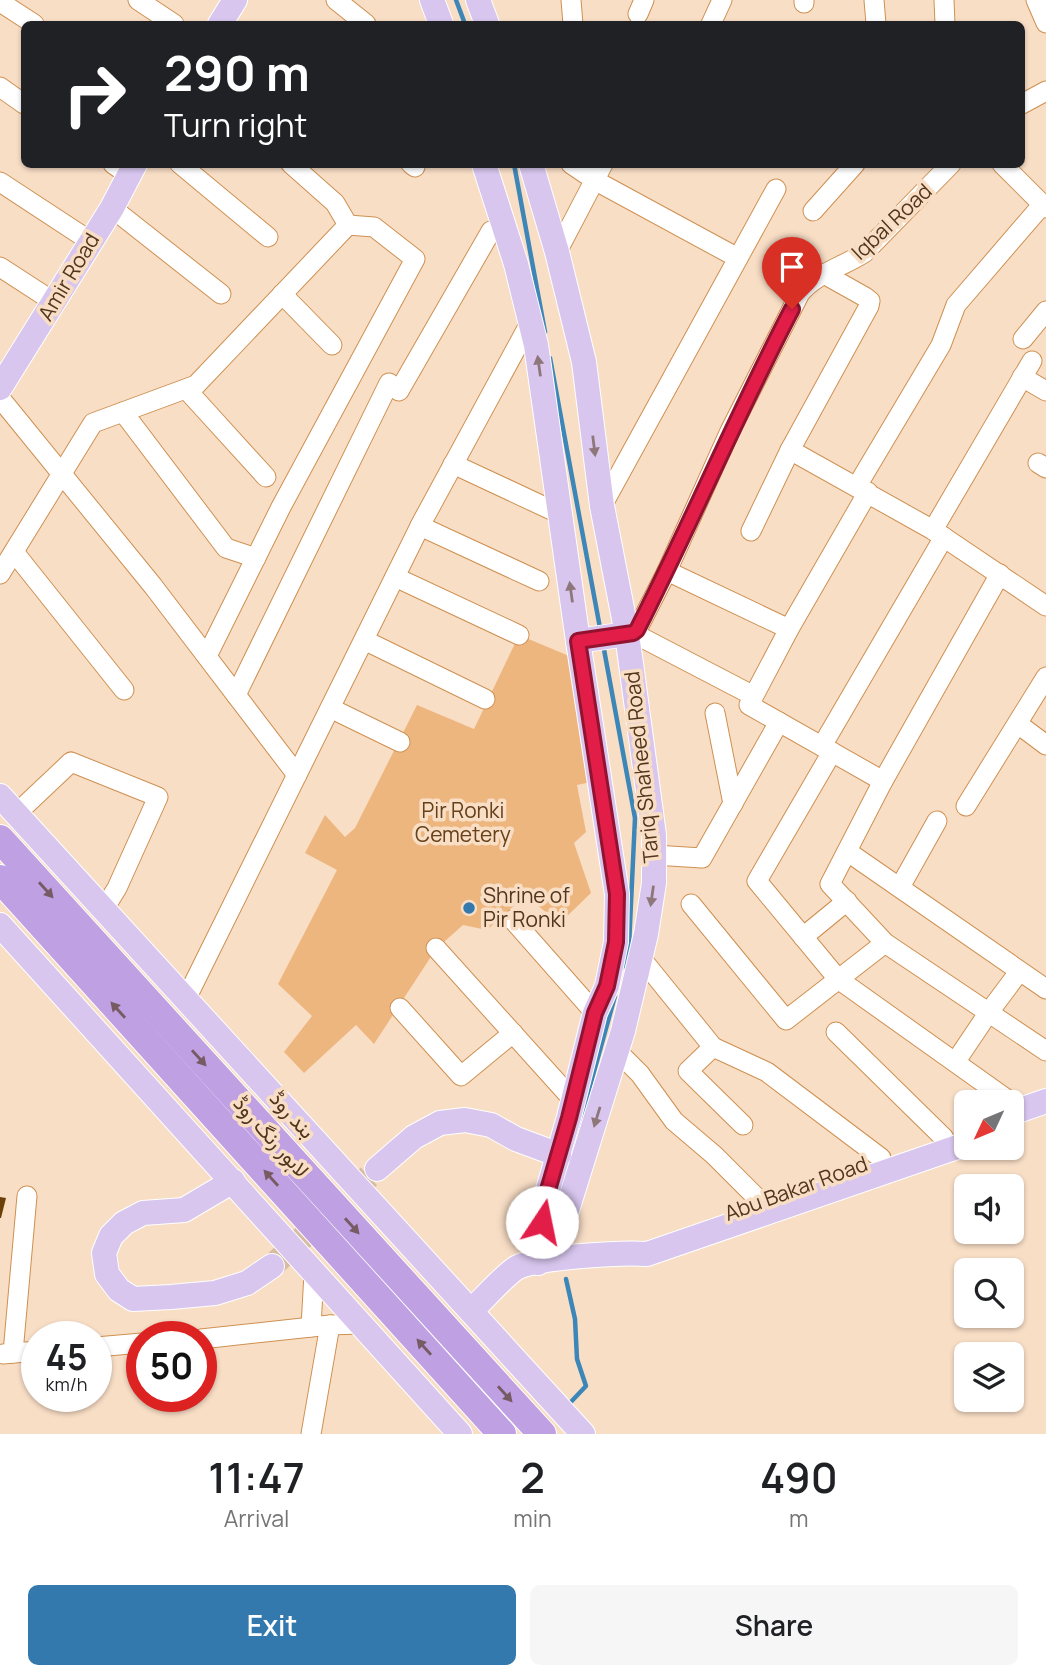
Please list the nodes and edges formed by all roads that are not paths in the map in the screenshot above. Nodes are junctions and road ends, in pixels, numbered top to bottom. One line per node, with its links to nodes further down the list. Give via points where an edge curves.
1 (138, 0): 12 (street)
2 (335, 0): 13 (street)
3 (432, 0): 14 (main road)
4 (478, 0): 15 (main road)
5 (571, 0): 16 (street)
6 (722, 0): 17 (street)
7 (874, 0): 18 (street)
8 (944, 0): 19 (street)
9 (1036, 0): 20 (street)
10 (0, 2): 11 (street)
11 (29, 21)
12 (170, 21)
13 (362, 21)
14 (440, 21)
15 (486, 21)
16 (573, 21)
17 (712, 21)
18 (876, 21)
19 (945, 21)
20 (1046, 23)
21 (0, 87): 23 (street)
22 (1046, 91): 24 (street)
23 (21, 102)
24 (1025, 102)
25 (126, 168): 37 (main road, Amir Road)
26 (185, 168): 41 (street)
27 (296, 168): 39 (street, via 335,202)
28 (485, 168): 40 (main road, Tariq Shaheed Road)
29 (532, 168): 43 (main road, Tariq Shaheed Road)
30 (851, 168): 38 (street)
31 (947, 168): 46 (street, Iqbal Road, via 863,253)
32 (1006, 168): 36 (street)
33 (599, 173): 43 (street); 44 (street)
34 (0, 182): 42 (street)
35 (776, 190): 44 (street)
36 (1044, 206): 63 (street, via 956,305 941,345)
37 (111, 208): 42 (main road, Amir Road); 47 (street)
38 (813, 211)
39 (348, 225): 48 (street); 70 (street, via 374,227 415,259)
40 (505, 228): 51 (main road, Tariq Shaheed Road); 85 (street, via 491,232 399,391 389,383)
41 (268, 237)
42 (90, 241): 49 (main road, Amir Road)
43 (557, 252): 64 (main road, Tariq Shaheed Road, one-way to 64, via 584,362)
44 (738, 258): 64 (street)
45 (0, 267): 49 (street)
46 (824, 274): 59 (street, via 870,301); 71 (street, Iqbal Road, via 810,281 792,309)
47 (220, 294)
48 (282, 294): 53 (street); 55 (street, via 196,385)
49 (54, 302): 54 (main road, Amir Road)
50 (1046, 311): 52 (street)
51 (531, 321): 60 (street); 65 (main road, Tariq Shaheed Road, one-way to 51)
52 (1023, 339)
53 (332, 345)
54 (0, 388)
55 (186, 389): 58 (street); 62 (street)
56 (1046, 391): 68 (street, via 1027,369)
57 (0, 398): 61 (street)
58 (123, 412): 61 (street, via 93,423); 70 (street, via 226,548)
59 (790, 450): 63 (street); 67 (street)
60 (453, 464): 65 (street); 66 (street)
61 (62, 473): 69 (street); 82 (street)
62 (266, 477)
63 (862, 489): 68 (street); 77 (street)
64 (602, 506): 78 (main road, Tariq Shaheed Road)
65 (560, 514): 81 (main road, Tariq Shaheed Road, one-way to 65)
66 (420, 526): 74 (street); 75 (street)
67 (751, 531)
68 (939, 534): 73 (street); 94 (street)
69 (14, 552): 72 (street); 84 (street)
70 (256, 558): 82 (street)
71 (667, 571): 77 (street); 78 (street, Iqbal Road)
72 (0, 574)
73 (1000, 574): 76 (street); 96 (street)
74 (395, 577): 79 (street); 80 (street)
75 (538, 581)
76 (1046, 606)
77 (789, 629): 86 (street)
78 (627, 634): 81 (main road); 86 (street); 103 (main road, Tariq Shaheed Road)
79 (519, 635)
80 (364, 640): 87 (street); 88 (street)
81 (580, 641): 121 (main road, Tariq Shaheed Road, via 617,894 616,942 607,986)
82 (207, 656): 85 (street)
83 (1046, 677): 91 (street)
84 (124, 690)
85 (236, 695): 95 (street)
86 (752, 695): 90 (street, via 749,705)
87 (485, 699)
88 (330, 708): 92 (street); 95 (street)
89 (715, 713): 97 (street)
90 (779, 722): 94 (street); 97 (street)
91 (1018, 724): 93 (street); 99 (street)
92 (400, 742)
93 (1046, 745)
94 (827, 749): 96 (street); 111 (street, via 757,881)
95 (297, 775): 118 (street)
96 (883, 781): 102 (street)
97 (733, 804): 103 (street, via 702,858)
98 (8, 805): 108 (main road, بند روڈ); 108 (street, via 71,762 158,797)
99 (966, 806)
100 (937, 821): 105 (street)
101 (0, 839): 157 (highway, لاہور رنگ روڈ, one-way to 157)
102 (848, 852): 105 (street); 106 (street, via 830,884)
103 (654, 855): 114 (main road, Tariq Shaheed Road, one-way to 114, via 654,883)
104 (0, 879): 156 (highway, لاہور رنگ روڈ, one-way to 104)
105 (900, 887): 115 (street)
106 (847, 901): 111 (street); 112 (street)
107 (691, 904): 116 (street, via 786,1020)
108 (104, 909): 118 (main road, بند روڈ)
109 (513, 920): 121 (street)
110 (0, 925): 141 (main road)
111 (803, 937): 116 (street)
112 (885, 943): 116 (street); 120 (street)
113 (436, 948): 123 (street)
114 (640, 958): 124 (street); 125 (main road, Tariq Shaheed Road)
115 (1019, 972): 117 (street); 120 (street)
116 (838, 979): 127 (street)
117 (1045, 987)
118 (186, 999): 149 (main road, بند روڈ)
119 (400, 1008): 123 (street, via 461,1076)
120 (989, 1012): 126 (street); 127 (street)
121 (595, 1013): 129 (main road, Tariq Shaheed Road)
122 (836, 1031): 135 (street)
123 (513, 1033): 129 (street)
124 (713, 1047): 134 (street, via 688,1071); 139 (street, via 767,1072)
125 (617, 1051): 143 (street, via 648,1083 674,1121); 144 (main road, Tariq Shaheed Road, one-way to 144, via 564,1220)
126 (1046, 1051)
127 (956, 1061): 128 (street)
128 (987, 1090)
129 (573, 1100): 138 (main road, Tariq Shaheed Road)
130 (1046, 1101): 131 (main road)
131 (1024, 1112)
132 (1046, 1115): 133 (main road)
133 (1024, 1116)
134 (743, 1125)
135 (954, 1133)
136 (954, 1138): 139 (main road, Abu Bakar Road)
137 (954, 1139): 145 (main road, Abu Bakar Road, via 647,1254)
138 (559, 1155): 140 (main road, via 491,1125 465,1121 440,1123 414,1137); 144 (main road, Tariq Shaheed Road, via 541,1214)
139 (881, 1158): 143 (main road, Abu Bakar Road)
140 (377, 1168)
141 (233, 1181): 147 (main road, via 184,1210 143,1213 124,1223 111,1236 104,1253 107,1274 119,1290 134,1299 215,1293 247,1283); 148 (main road)
142 (27, 1196): 153 (street)
143 (761, 1202): 145 (main road, Abu Bakar Road, via 645,1242)
144 (547, 1232): 146 (main road, Tariq Shaheed Road)
145 (629, 1253): 146 (main road, Abu Bakar Road)
146 (538, 1263): 149 (main road, Abu Bakar Road, via 517,1268)
147 (272, 1266)
148 (314, 1273): 150 (main road); 151 (street)
149 (471, 1311): 158 (main road, بند روڈ)
150 (360, 1324): 151 (street); 155 (main road)
151 (321, 1326): 152 (street); 154 (street)
152 (217, 1337)
153 (6, 1354)
154 (311, 1434)
155 (460, 1434)
156 (502, 1434)
157 (542, 1434)
158 (583, 1434)

